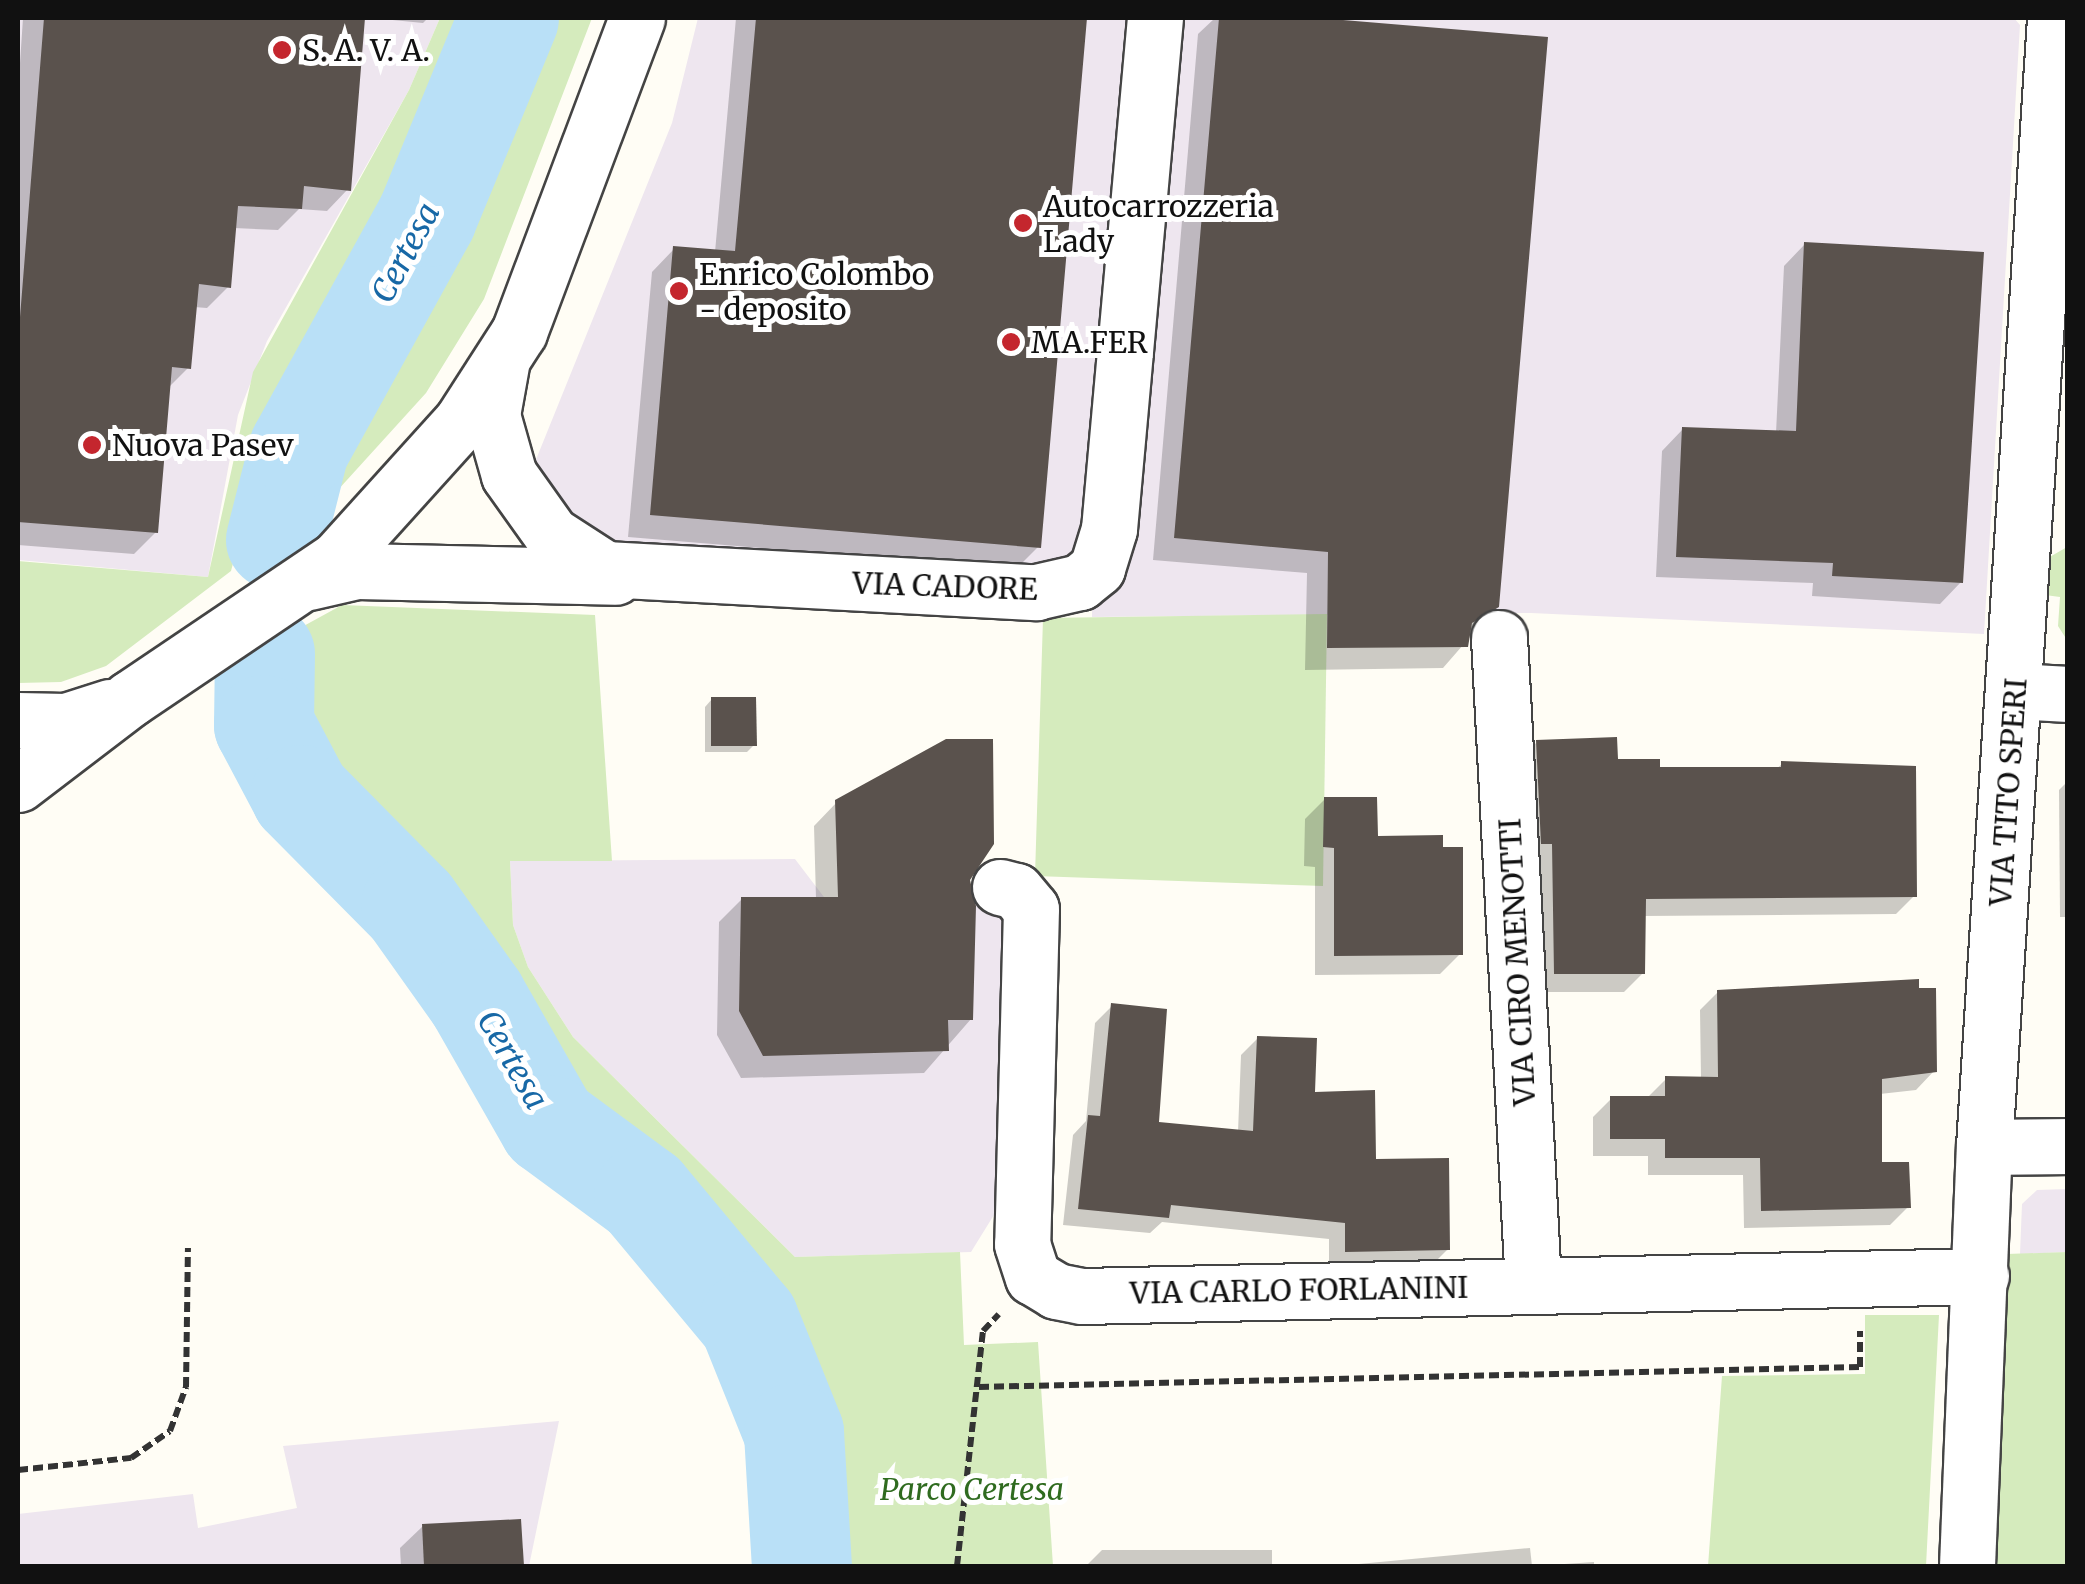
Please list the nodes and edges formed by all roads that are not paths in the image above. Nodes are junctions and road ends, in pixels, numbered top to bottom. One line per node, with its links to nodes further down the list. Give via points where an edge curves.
1 (637, 18): 4 (street, VIA CADORE, via 540,282)
2 (1155, 18): 6 (street, VIA CADORE, via 1109,529 1091,576 1036,592)
3 (2055, 18): 8 (street, VIA TITO SPERI)
4 (501, 364): 5 (street, VIA CADORE, via 462,422); 6 (street, VIA CADORE, via 491,398 495,435 509,475 536,518 587,560)
5 (326, 572): 6 (street, via 574,580); 9 (street, VIA CADORE)
6 (648, 575)
7 (1500, 638): 16 (street, VIA CIRO MENOTTI)
8 (2041, 693): 14 (street, VIA TITO SPERI)
9 (130, 698): 10 (street, VIA CADORE, via 66,721); 11 (street, VIA CADORE)
10 (18, 720)
11 (18, 784)
12 (1000, 887): 16 (street, VIA CARLO FORLANINI, via 1016,891 1031,909 1022,1244 1033,1276 1056,1291 1082,1296)
13 (2068, 1146): 14 (street)
14 (1984, 1148): 15 (street, VIA TITO SPERI)
15 (1980, 1276): 16 (street, VIA CARLO FORLANINI); 17 (street, VIA TITO SPERI)
16 (1533, 1285)
17 (1966, 1566)

